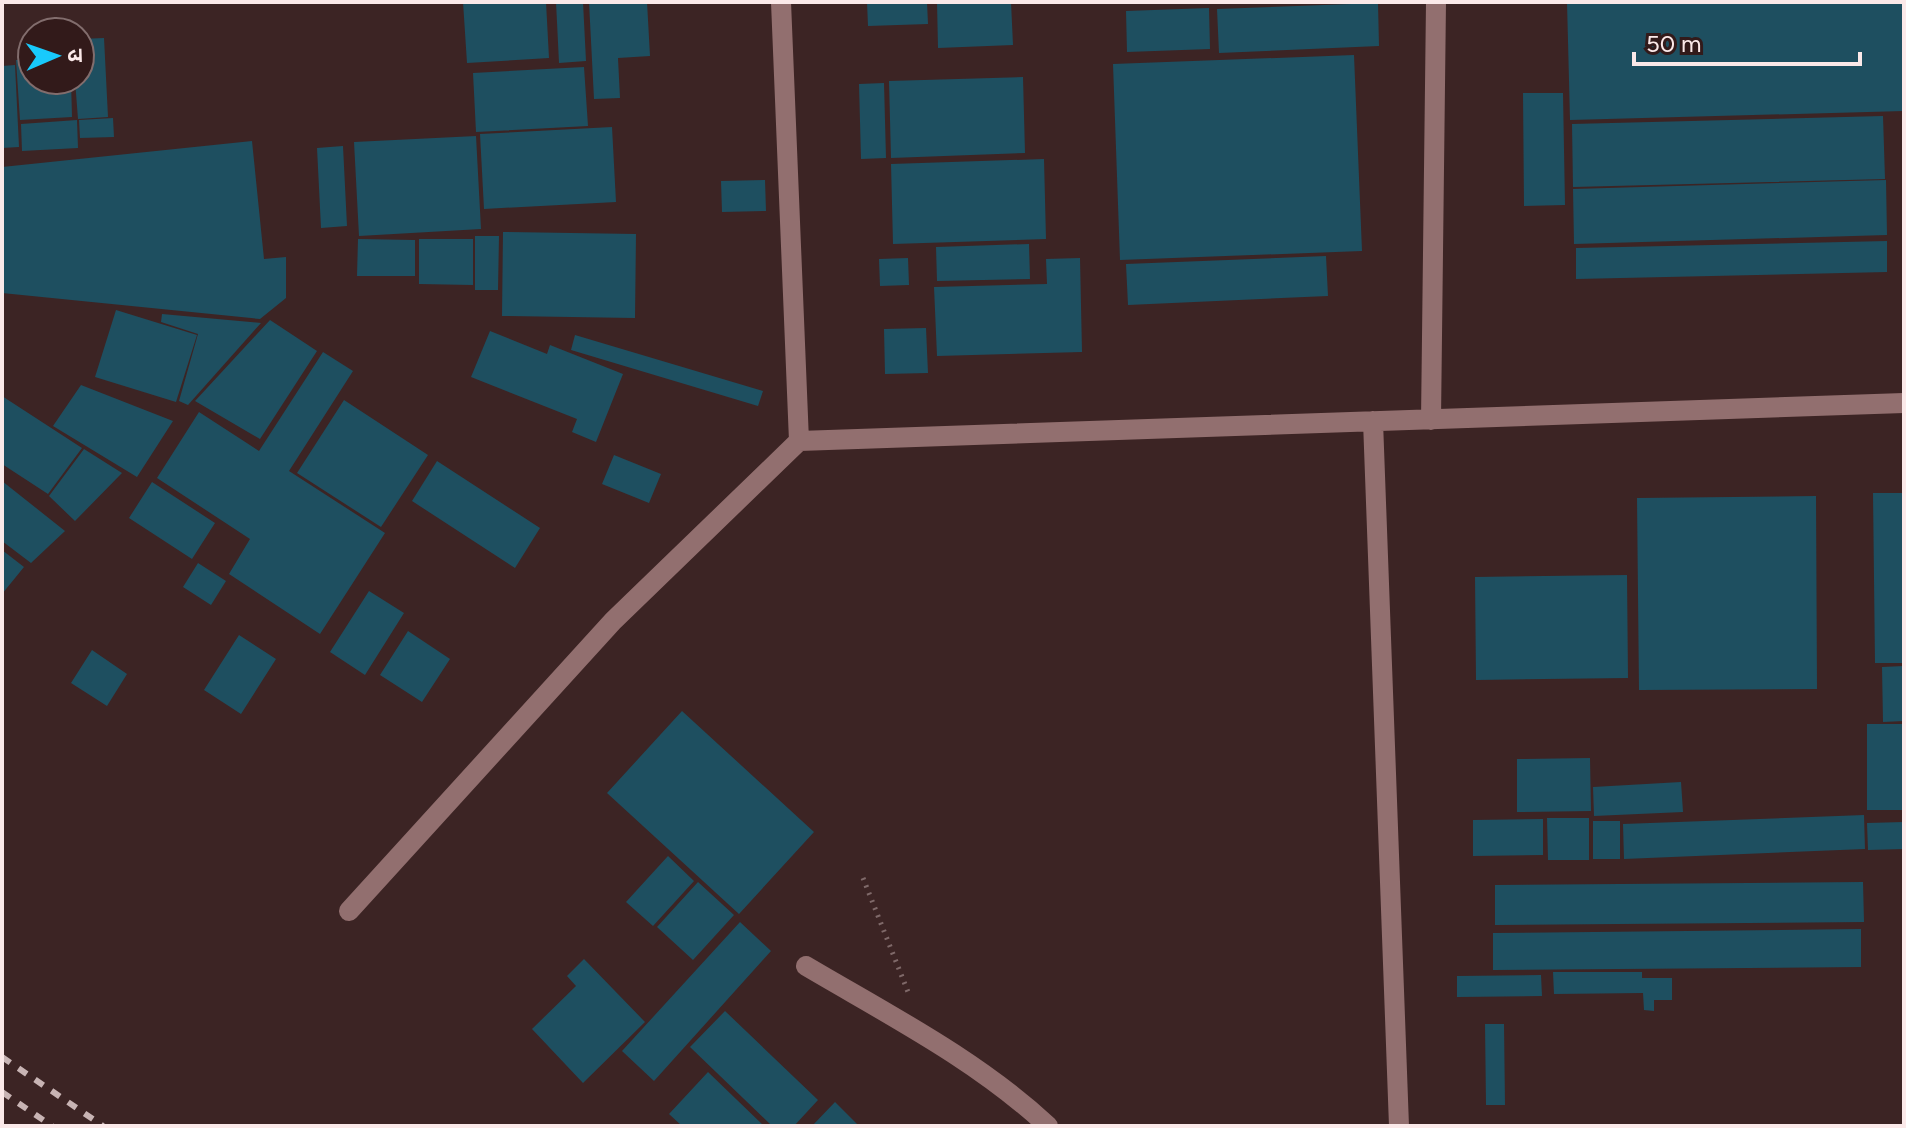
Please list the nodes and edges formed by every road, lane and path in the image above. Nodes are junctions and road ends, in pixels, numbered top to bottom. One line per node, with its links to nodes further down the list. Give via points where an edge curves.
1 (781, 2): 6 (street)
2 (1436, 2): 4 (street)
3 (1904, 403): 4 (street)
4 (1431, 420): 5 (street)
5 (1373, 421): 6 (street); 12 (street)
6 (799, 441): 8 (street, via 613,621)
7 (863, 878): 10 (path)
8 (349, 911)
9 (806, 966): 10 (street)
10 (924, 1036): 11 (street, via 1016,1096)
11 (1048, 1126)
12 (1399, 1126)

